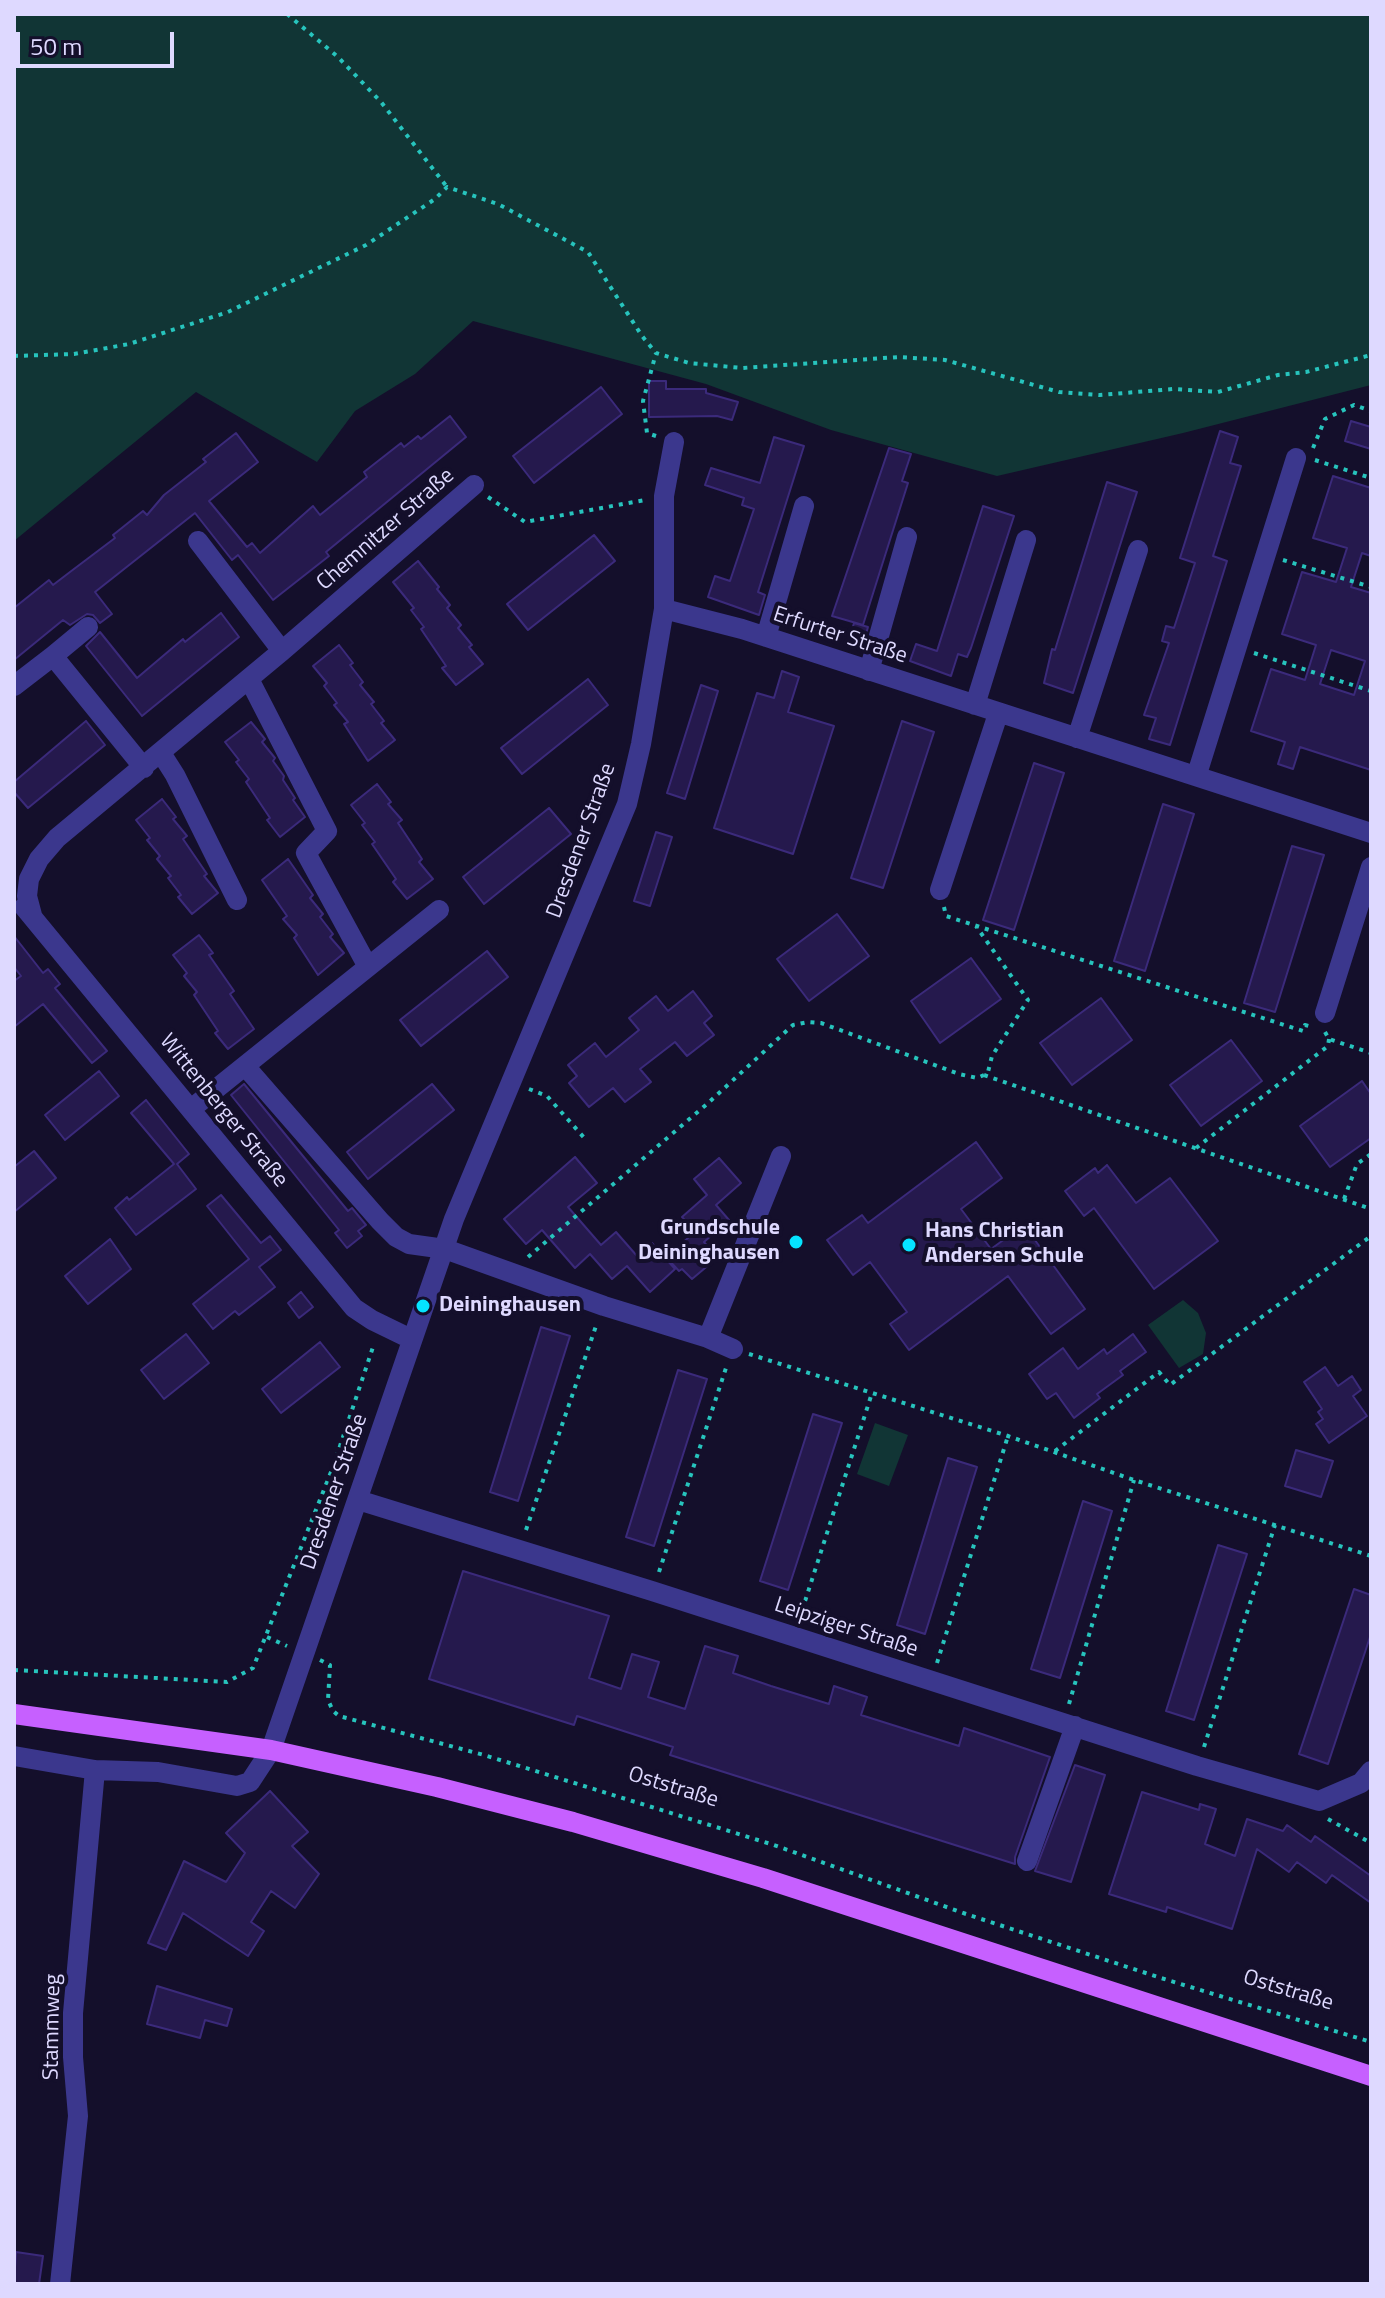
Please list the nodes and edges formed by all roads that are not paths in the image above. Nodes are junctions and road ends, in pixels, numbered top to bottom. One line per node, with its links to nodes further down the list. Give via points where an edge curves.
1 (674, 442): 9 (street, Dresdener Straße, via 664,496)
2 (1296, 458): 22 (street)
3 (474, 485): 12 (street, Chemnitzer Straße)
4 (804, 506): 11 (street)
5 (907, 537): 14 (street)
6 (1026, 540): 17 (street)
7 (198, 541): 12 (street)
8 (1138, 550): 19 (street)
9 (664, 609): 11 (street, Erfurter Straße); 35 (street, Dresdener Straße, via 627,804)
10 (88, 627): 13 (street)
11 (766, 637): 14 (street, Erfurter Straße)
12 (282, 651): 15 (street, Chemnitzer Straße)
13 (53, 656): 16 (street); 21 (street)
14 (869, 671): 17 (street, Erfurter Straße)
15 (249, 679): 20 (street, Chemnitzer Straße); 30 (street, via 327,831 306,853)
16 (14, 686)
17 (975, 705): 18 (street, Erfurter Straße)
18 (998, 714): 19 (street, Erfurter Straße); 25 (street)
19 (1077, 738): 22 (street, Erfurter Straße)
20 (161, 753): 21 (street, Chemnitzer Straße); 27 (street)
21 (144, 768): 29 (street, Chemnitzer Straße, via 57,838 39,859 29,879)
22 (1197, 774): 23 (street, Erfurter Straße)
23 (1371, 833)
24 (1371, 867): 31 (street)
25 (940, 890)
26 (14, 894): 29 (street, Wittenberger Straße)
27 (237, 900)
28 (439, 910): 30 (street)
29 (32, 915): 33 (street, Wittenberger Straße)
30 (368, 967): 32 (street)
31 (1325, 1013)
32 (245, 1066): 33 (street); 35 (street, via 396,1237)
33 (191, 1109): 37 (street, Wittenberger Straße, via 354,1308)
34 (781, 1156): 36 (street)
35 (445, 1249): 36 (street); 37 (street, Dresdener Straße)
36 (708, 1338): 38 (street)
37 (411, 1339): 39 (street, Dresdener Straße)
38 (733, 1349)
39 (358, 1500): 41 (street, Leipziger Straße); 42 (street, Dresdener Straße)
40 (14, 1714): 42 (main road)
41 (1070, 1724): 45 (street, Leipziger Straße, via 1319,1801 1361,1783); 46 (street)
42 (271, 1750): 44 (street, via 250,1782 237,1786 158,1772); 47 (main road, via 451,1790 661,1848)
43 (14, 1756): 44 (street)
44 (95, 1770): 48 (street, Stammweg, via 73,2013 78,2116)
45 (1371, 1771)
46 (1027, 1861)
47 (1371, 2076)
48 (60, 2284)

